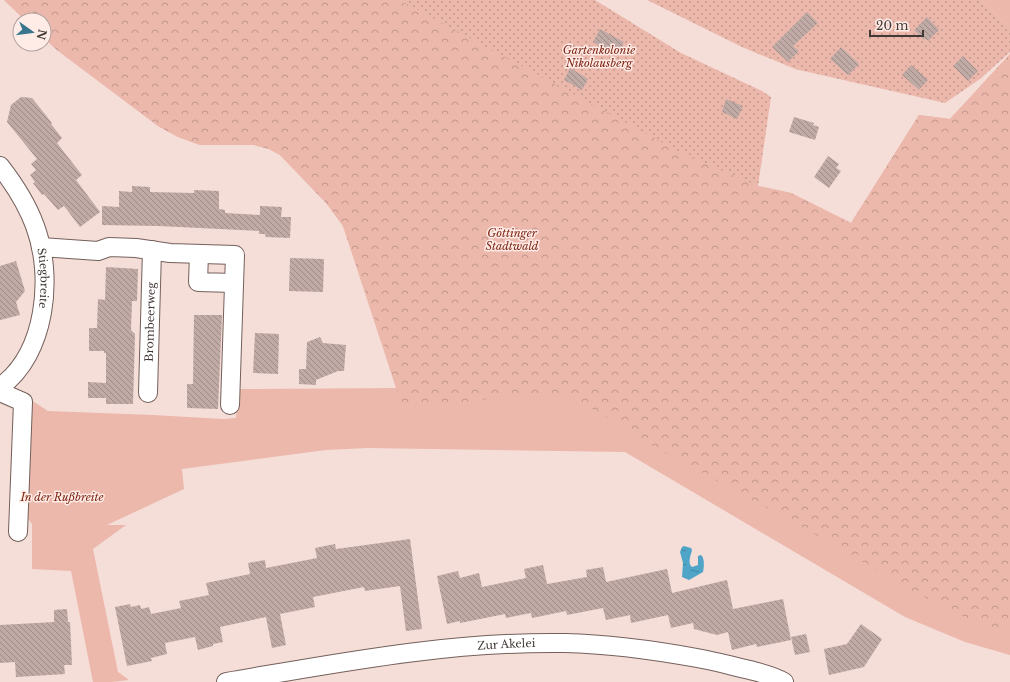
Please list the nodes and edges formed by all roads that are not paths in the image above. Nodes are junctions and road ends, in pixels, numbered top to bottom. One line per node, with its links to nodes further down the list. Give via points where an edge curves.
1 (0, 166): 2 (street, Stiegbreite, via 27,206)
2 (41, 247): 3 (street, via 98,251 109,247); 6 (street, Stiegbreite, via 44,303 40,323 23,362)
3 (152, 250): 4 (street); 8 (street, Brombeerweg)
4 (199, 254): 5 (street, via 198,282); 5 (street, via 235,255)
5 (234, 284): 9 (street)
6 (0, 387)
7 (0, 392): 10 (street, via 23,402)
8 (148, 393)
9 (230, 405)
10 (18, 532)
11 (226, 682): 12 (street, Zur Akelei, via 354,660 447,648 559,643 616,646 715,661)
12 (784, 682)

